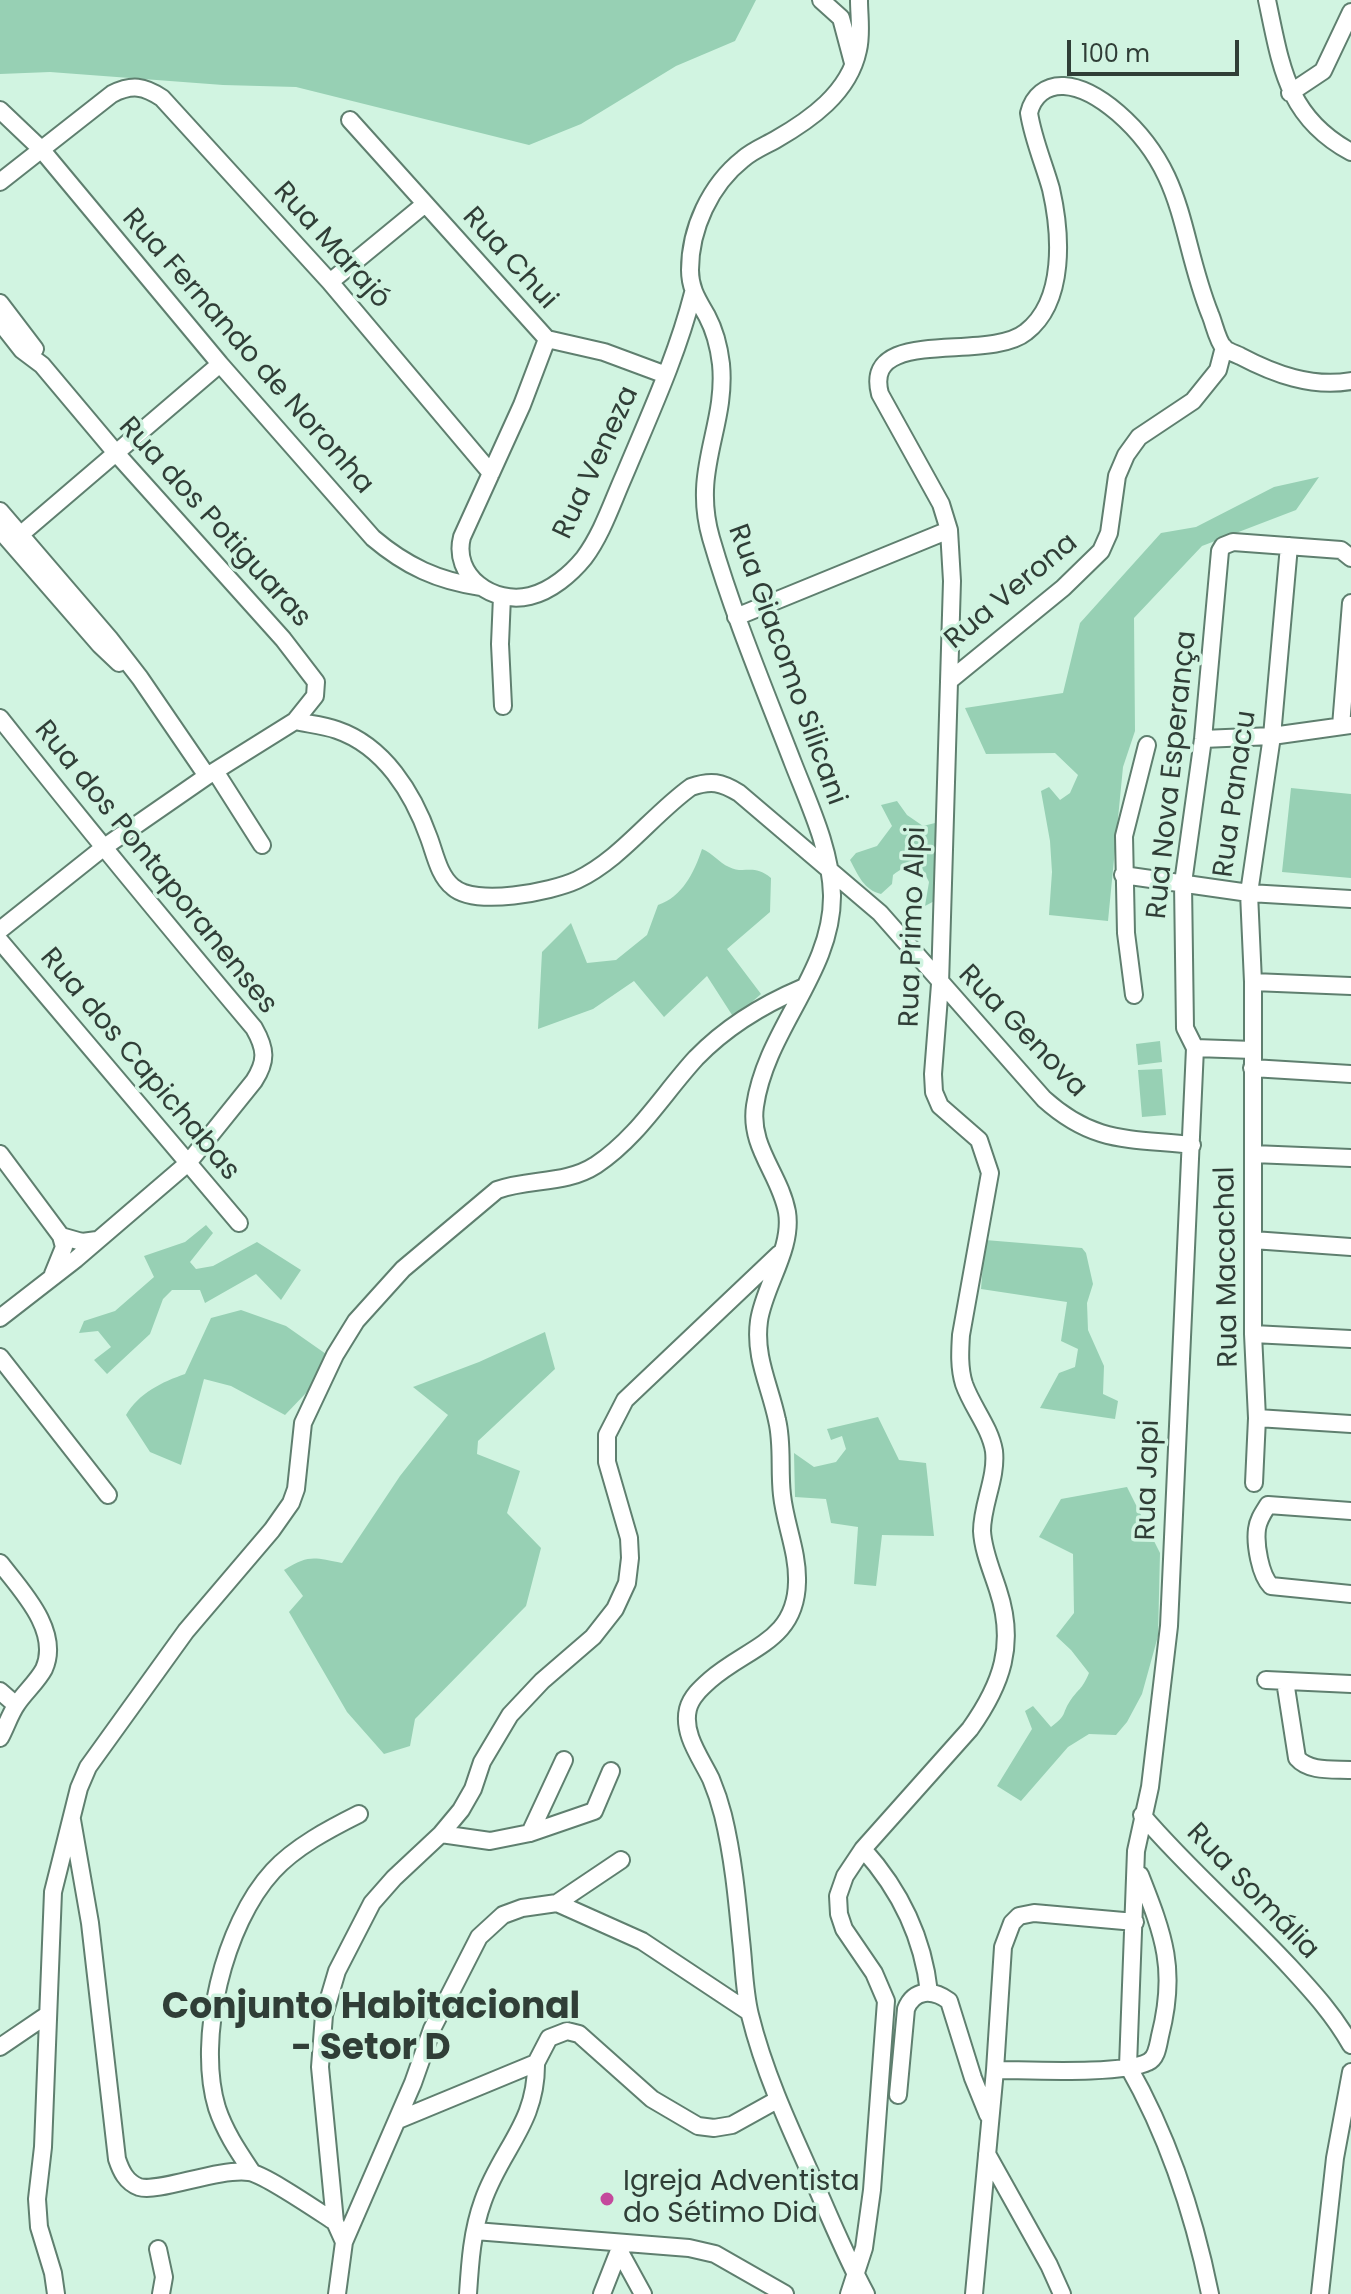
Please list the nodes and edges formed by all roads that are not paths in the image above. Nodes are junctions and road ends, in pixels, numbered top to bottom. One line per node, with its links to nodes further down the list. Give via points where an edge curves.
1 (821, 0): 5 (street, via 841,18)
2 (859, 0): 5 (street, Rua Giacomo Silicani)
3 (1267, 0): 6 (street)
4 (1351, 12): 6 (street, via 1323,71)
5 (854, 64): 14 (street, Rua Giacomo Silicani, via 825,106 745,157 713,193 697,224 690,269)
6 (1290, 93): 10 (street, via 1318,129)
7 (0, 110): 9 (street, Rua Fernando de Noronha)
8 (350, 120): 12 (street, Rua Chui)
9 (41, 149): 11 (street); 13 (street, Rua Marajó, via 112,94 133,86 150,90); 19 (street, Rua Fernando de Noronha)
10 (1351, 152)
11 (0, 182)
12 (425, 204): 13 (street); 17 (street, Rua Chui)
13 (330, 282): 24 (street, Rua Marajó)
14 (693, 293): 21 (street, Rua Veneza); 34 (street, Rua Giacomo Silicani, via 717,340 722,369 703,507)
15 (0, 303): 20 (street, Rua dos Potiguaras)
16 (0, 322): 20 (street, Rua dos Potiguaras)
17 (547, 339): 21 (street, Rua Chui, via 604,352); 24 (street)
18 (1224, 347): 22 (street, via 1267,371 1303,381); 27 (street, Rua Primo Alpi, via 1204,299 1172,186 1154,150 1112,107 1081,89 1050,87 1038,94 1031,125 1057,222 1053,291 1041,318 1025,334 1006,342 891,357 879,367 876,380 935,490); 36 (street, Rua Verona, via 1218,370 1193,401 1139,437 1126,455 1101,551)
19 (220, 364): 23 (street); 31 (street, Rua Fernando de Noronha, via 394,556 449,582)
20 (42, 365): 23 (street, Rua dos Potiguaras)
21 (666, 375): 32 (street, Rua Veneza, via 585,557 534,596)
22 (1351, 381)
23 (116, 453): 28 (street); 39 (street, Rua dos Potiguaras, via 308,668 316,682 315,696)
24 (491, 473): 31 (street, via 459,549 467,576)
25 (0, 511): 28 (street)
26 (0, 530): 35 (street, via 100,645)
27 (949, 530): 34 (street); 36 (street, Rua Primo Alpi)
28 (20, 535): 35 (street)
29 (1289, 546): 30 (street, via 1341,550); 41 (street, Rua Panacu); 42 (street, Rua Nova Esperança, via 1233,542 1220,551)
30 (1351, 558)
31 (481, 587): 32 (street, Rua Veneza)
32 (502, 596): 37 (street)
33 (1351, 603): 40 (street)
34 (736, 617): 47 (street, Rua Giacomo Silicani)
35 (140, 678): 44 (street)
36 (949, 681): 55 (street, Rua Primo Alpi)
37 (503, 706)
38 (0, 718): 46 (street, Rua dos Pontaporanenses)
39 (295, 721): 44 (street); 47 (street, Rua Genova, via 337,730 372,750 415,802 441,872 464,895 546,890 577,880 604,863 677,797 707,782 721,782 739,793)
40 (1346, 725): 41 (street)
41 (1272, 736): 42 (street); 50 (street, Rua Panacu)
42 (1203, 739): 49 (street, Rua Nova Esperança)
43 (1147, 745): 48 (street, via 1124,836)
44 (211, 774): 45 (street); 46 (street)
45 (262, 845)
46 (103, 848): 52 (street); 67 (street, Rua dos Pontaporanenses, via 254,1028 265,1054 254,1081)
47 (830, 869): 55 (street, Rua Genova, via 880,913); 57 (street, Rua Giacomo Silicani, via 827,934 818,963)
48 (1123, 875): 49 (street); 58 (street)
49 (1183, 883): 50 (street); 59 (street, Rua Nova Esperança, via 1185,1028)
50 (1249, 893): 51 (street); 54 (street, Rua Panacu)
51 (1351, 899)
52 (0, 930)
53 (0, 941): 67 (street, Rua dos Capichabas)
54 (1253, 982): 56 (street); 60 (street, Rua Panacu)
55 (940, 984): 63 (street, Rua Genova, via 1063,1116 1103,1136); 102 (street, Rua Primo Alpi, via 934,1092 940,1106 979,1140 990,1173 960,1358 965,1386 994,1450 982,1533 1007,1637 1001,1672 984,1709)
56 (1351, 986)
57 (802, 988): 73 (street, Rua Giacomo Silicani, via 768,1057 754,1121 787,1210); 97 (street, via 736,1022 697,1057 634,1133 597,1165 569,1178 497,1190 422,1251 370,1303 343,1340 307,1410 291,1503 186,1631 88,1767)
58 (1134, 995)
59 (1195, 1048): 60 (street); 63 (street, Rua Nova Esperança)
60 (1253, 1050): 61 (street, Rua Macachal)
61 (1252, 1068): 62 (street); 65 (street, Rua Macachal)
62 (1351, 1074)
63 (1192, 1145): 99 (street, Rua Japi, via 1167,1655)
64 (0, 1154): 69 (street)
65 (1253, 1154): 66 (street); 71 (street, Rua Macachal)
66 (1351, 1158)
67 (188, 1163): 68 (street, Rua dos Capichabas); 70 (street)
68 (239, 1223)
69 (61, 1236): 70 (street); 74 (street, via 64,1247)
70 (98, 1240): 74 (street)
71 (1253, 1240): 72 (street); 78 (street, Rua Macachal)
72 (1351, 1247)
73 (781, 1252): 75 (street); 76 (street)
74 (53, 1277): 77 (street)
75 (740, 1288): 76 (street); 101 (street, via 625,1400 614,1419 607,1435 607,1462 630,1558 622,1596 599,1630 510,1715 461,1810)
76 (764, 1302): 108 (street, via 758,1348 777,1419 783,1504 796,1568 795,1601 775,1636 712,1678 687,1712 689,1736 717,1793 727,1831)
77 (0, 1318)
78 (1253, 1334): 79 (street); 81 (street, Rua Macachal)
79 (1351, 1339)
80 (0, 1357): 84 (street)
81 (1257, 1418): 82 (street); 83 (street, Rua Macachal)
82 (1351, 1424)
83 (1254, 1483)
84 (108, 1495)
85 (1351, 1511): 87 (street, via 1268,1505 1256,1531 1266,1581 1279,1589)
86 (0, 1563): 92 (street, via 26,1596 44,1632 48,1655 39,1677)
87 (1351, 1594)
88 (1266, 1680): 89 (street)
89 (1285, 1681): 90 (street); 95 (street, via 1297,1758 1309,1767)
90 (1351, 1684)
91 (0, 1691): 92 (street)
92 (16, 1705): 93 (street)
93 (0, 1738)
94 (564, 1760): 100 (street)
95 (1351, 1770)
96 (611, 1771): 100 (street, via 594,1811)
97 (71, 1812): 109 (street, via 53,1892); 121 (street, via 121,2171 142,2188 217,2172)
98 (359, 1814): 121 (street, via 275,1869 247,1907 228,1956 213,2016 212,2084 229,2138)
99 (1142, 1815): 104 (street, Rua Japi); 110 (street, Rua Somália, via 1313,1992)
100 (530, 1833): 101 (street, via 490,1841)
101 (441, 1834): 122 (street, via 372,1903 337,1971 324,2015 320,2067)
102 (863, 1849): 107 (street, via 890,1882 911,1921 926,1963); 127 (street, Rua Primo Alpi, via 845,1876 839,1914 886,2001 872,2190)
103 (621, 1860): 105 (street)
104 (1137, 1868): 106 (street, Rua Japi); 113 (street, via 1161,1930 1169,1985 1155,2056)
105 (557, 1903): 108 (street, via 642,1941); 119 (street, via 503,1915 479,1937 432,2029)
106 (1135, 1922): 113 (street, Rua Japi); 114 (street, via 1034,1913 1012,1923 1003,1947)
107 (929, 1992): 116 (street, via 910,2000 906,2009); 118 (street, via 949,2001)
108 (749, 2012): 117 (street)
109 (47, 2015): 111 (street); 128 (street, via 37,2199)
110 (1351, 2045)
111 (0, 2047)
112 (536, 2063): 117 (street, via 549,2038 567,2031 579,2034 652,2099 698,2126 732,2125); 119 (street); 123 (street, via 528,2116 483,2200)
113 (1128, 2066): 114 (street); 139 (street, via 1158,2122)
114 (995, 2070): 118 (street)
115 (1351, 2072): 140 (street)
116 (898, 2095)
117 (777, 2100): 127 (street)
118 (989, 2117): 120 (street)
119 (398, 2120): 124 (street)
120 (987, 2154): 137 (street); 138 (street)
121 (252, 2172): 122 (street)
122 (335, 2222): 124 (street)
123 (475, 2231): 125 (street); 131 (street)
124 (344, 2242): 130 (street)
125 (621, 2248): 132 (street); 133 (street); 134 (street, via 689,2248 715,2254)
126 (158, 2249): 129 (street, via 164,2277)
127 (856, 2276): 135 (street, Rua Primo Alpi); 136 (street)
128 (56, 2294)
129 (161, 2294)
130 (337, 2294)
131 (468, 2294)
132 (602, 2294)
133 (643, 2294)
134 (785, 2294)
135 (849, 2294)
136 (866, 2294)
137 (974, 2294)
138 (1062, 2294)
139 (1210, 2294)
140 (1320, 2294)

